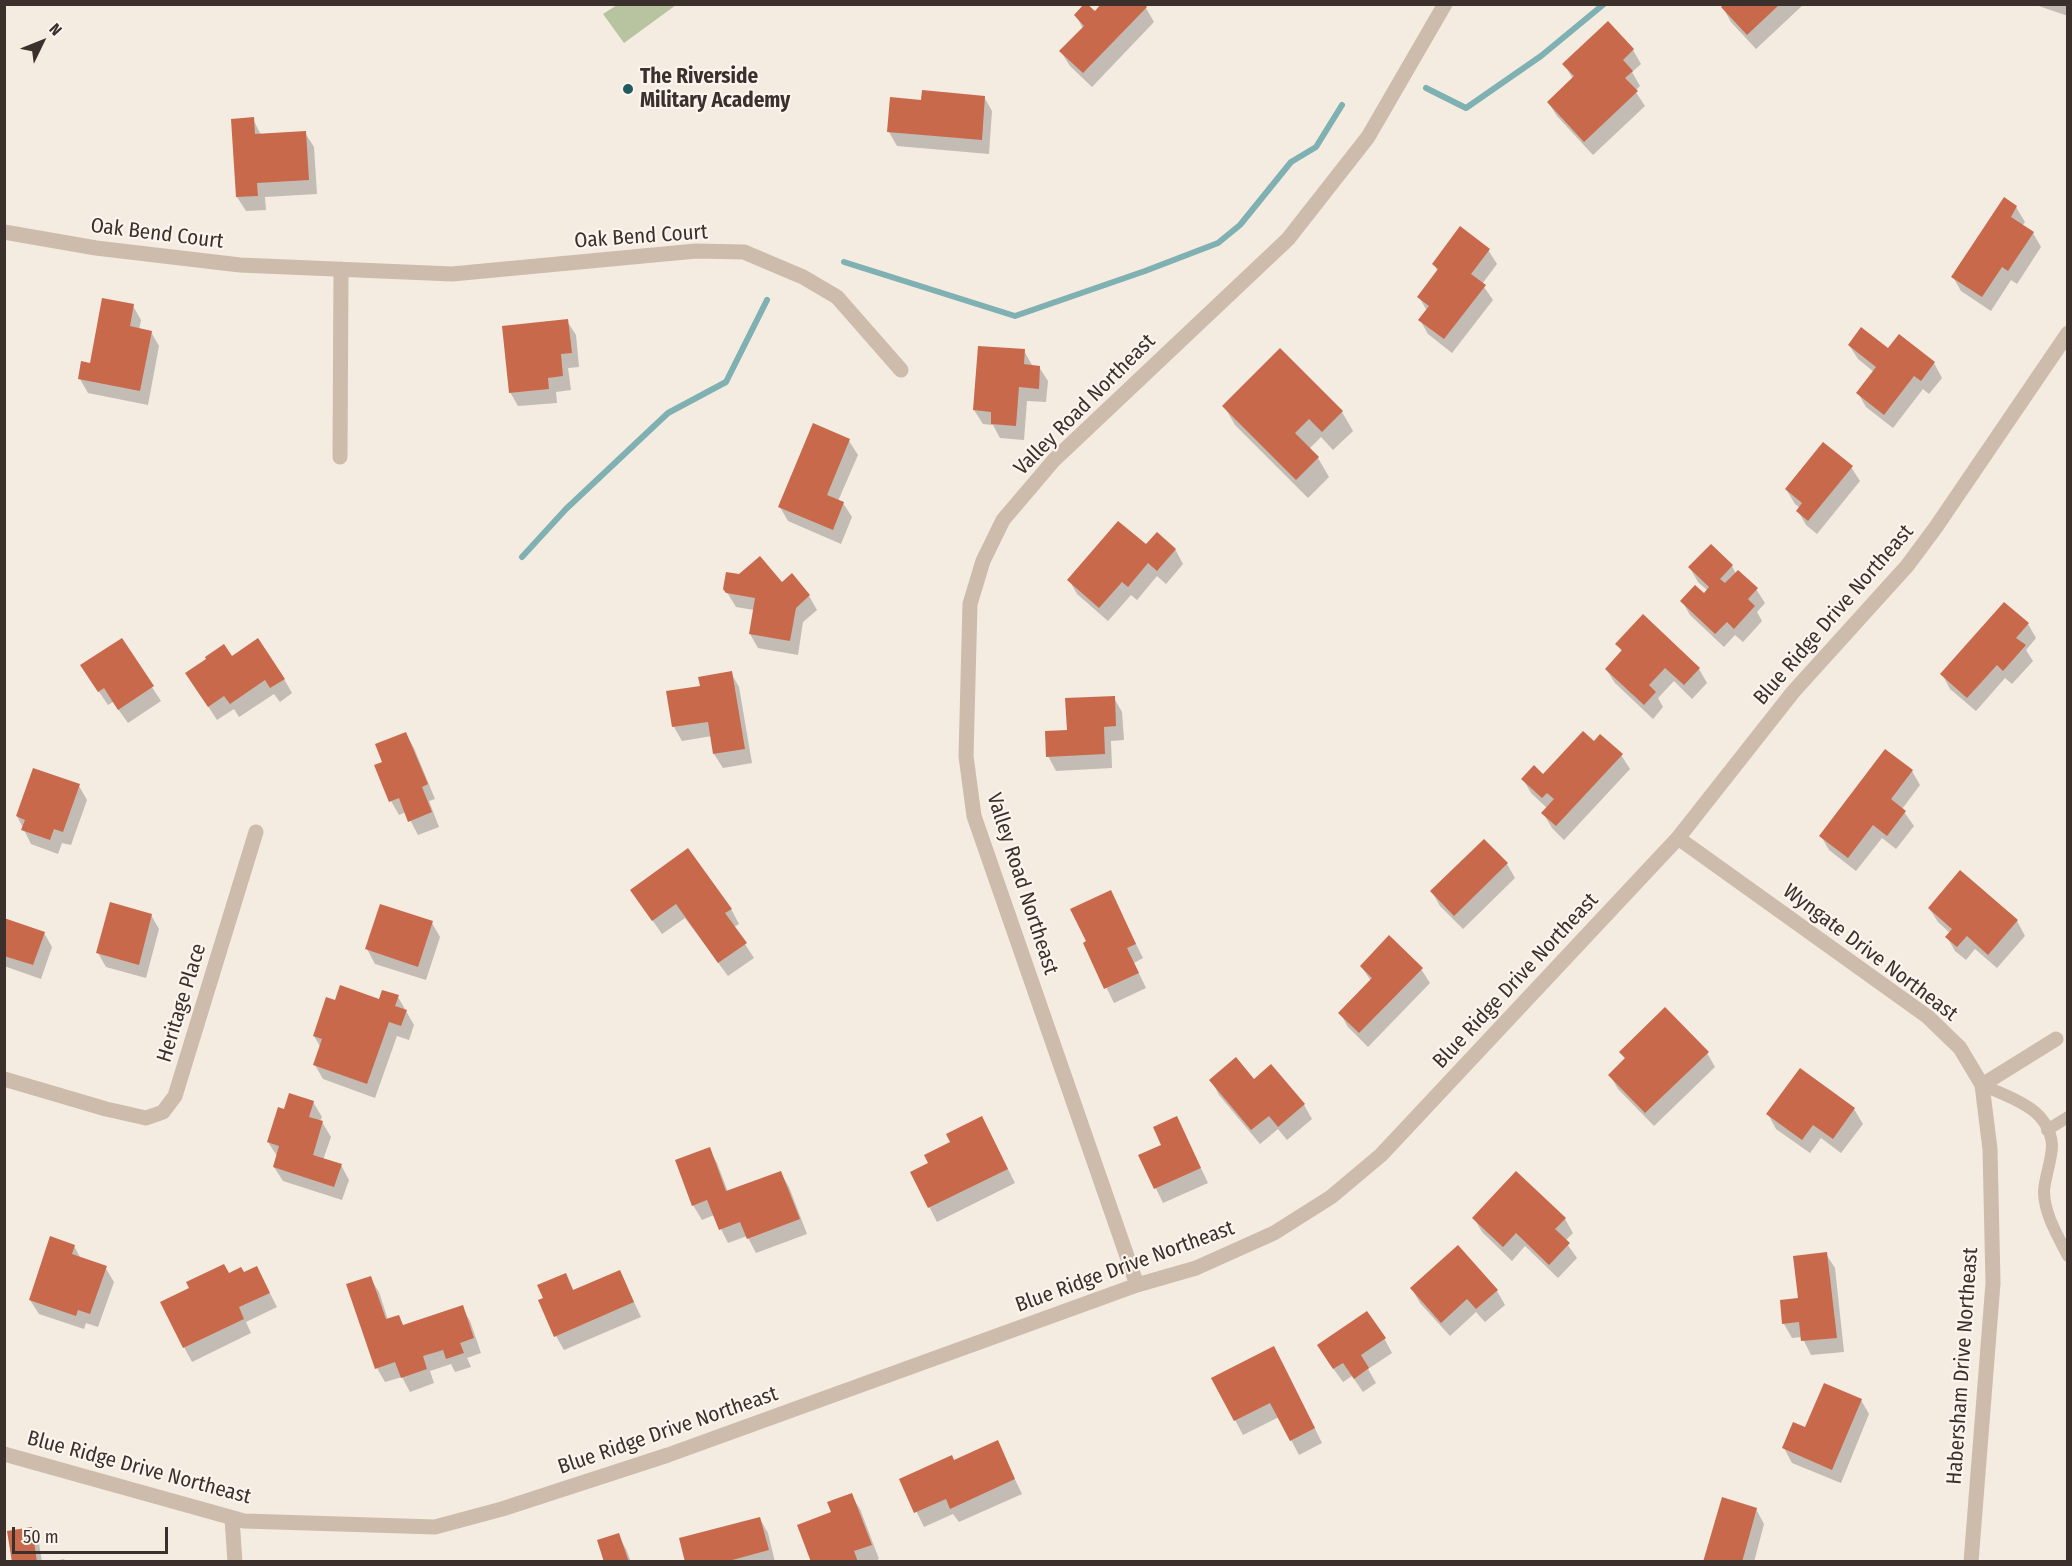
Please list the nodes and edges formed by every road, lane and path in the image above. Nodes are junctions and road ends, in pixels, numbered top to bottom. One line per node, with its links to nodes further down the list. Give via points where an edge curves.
1 (1445, 4): 15 (street, Valley Road Northeast, via 1368,137 1288,239 1054,460 1004,520 983,561 970,604 966,756 974,816)
2 (4, 232): 3 (street, Oak Bend Court, via 96,249 240,265)
3 (341, 269): 5 (street, Oak Bend Court, via 452,274 696,251 744,252 803,277 837,297); 6 (street)
4 (2067, 333): 8 (street, Blue Ridge Drive Northeast, via 1907,566 1793,692)
5 (901, 370)
6 (340, 457)
7 (256, 832): 10 (street, Heritage Place, via 175,1096 163,1112 146,1118)
8 (1678, 838): 11 (street, Wyngate Drive Northeast, via 1928,1017 1960,1048); 15 (street, Blue Ridge Drive Northeast, via 1381,1155 1331,1197 1274,1233 1196,1268)
9 (2056, 1039): 11 (street)
10 (4, 1079)
11 (1983, 1085): 13 (lane, via 2032,1107); 19 (street, Habersham Drive Northeast, via 1990,1149 1993,1283)
12 (2067, 1118): 13 (lane)
13 (2047, 1130): 14 (lane, via 2052,1145 2044,1192 2049,1219)
14 (2067, 1256)
15 (1137, 1286): 17 (street, Blue Ridge Drive Northeast, via 657,1459 435,1527)
16 (4, 1454): 17 (street, Blue Ridge Drive Northeast)
17 (232, 1519): 18 (street)
18 (235, 1562)
19 (1971, 1562)

